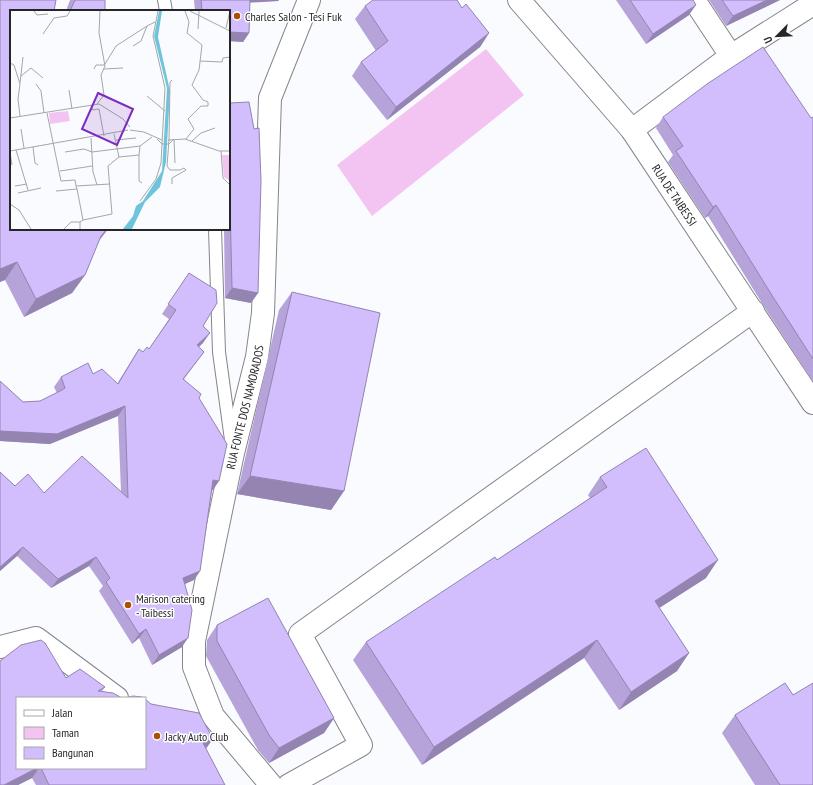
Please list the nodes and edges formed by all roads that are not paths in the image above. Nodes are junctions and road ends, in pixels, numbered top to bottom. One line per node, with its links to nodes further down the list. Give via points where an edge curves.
1 (164, 0): 6 (lane)
2 (519, 0): 8 (street, RUA DE TAIBESSI)
3 (694, 0): 7 (street)
4 (312, 3): 12 (street, RUA FONTE DOS NAMORADOS, via 270,98 263,313 257,357)
5 (813, 4): 7 (street)
6 (166, 10)
7 (731, 56): 8 (street)
8 (632, 130): 10 (street, RUA DE TAIBESSI)
9 (215, 230): 12 (lane, via 218,352)
10 (753, 311): 11 (street, RUA DE TAIBESSI); 18 (street, via 300,634 361,745)
11 (813, 403)
12 (233, 453): 16 (street, RUA FONTE DOS NAMORADOS, via 194,641 194,667)
13 (0, 647): 14 (street, via 36,638)
14 (116, 697)
15 (190, 712): 16 (street)
16 (213, 716): 17 (street, RUA FONTE DOS NAMORADOS)
17 (271, 785)
18 (289, 785)

